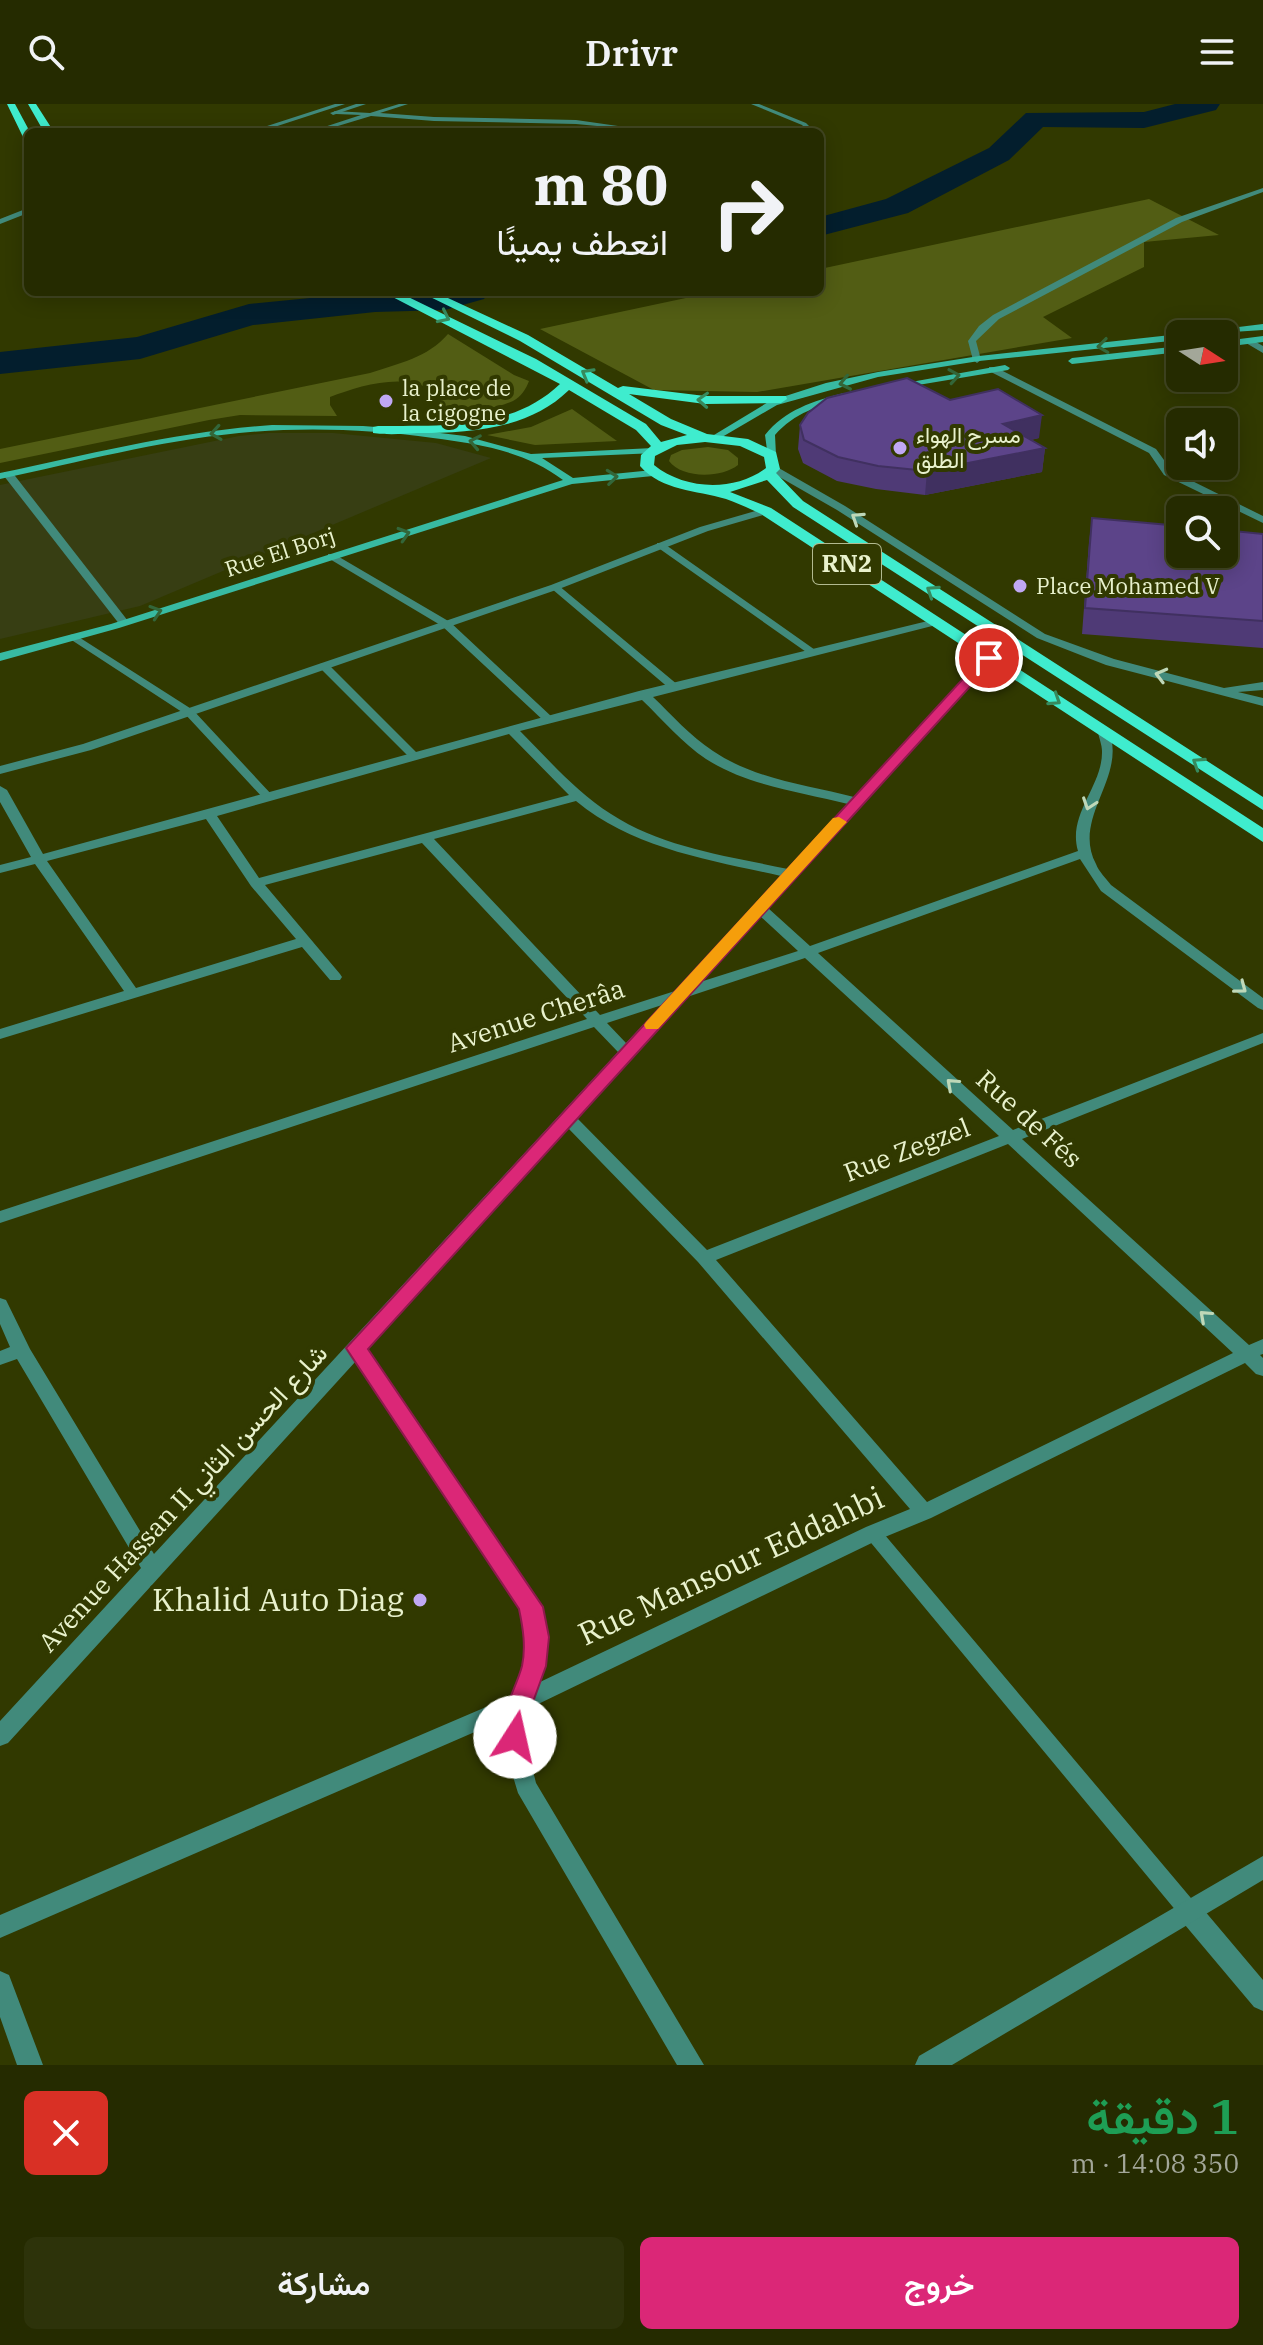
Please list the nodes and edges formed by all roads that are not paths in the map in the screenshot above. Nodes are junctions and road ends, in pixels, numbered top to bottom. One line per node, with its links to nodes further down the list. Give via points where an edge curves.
1 (11, 104): 15 (highway)
2 (32, 104): 9 (highway)
3 (342, 104): 10 (street)
4 (363, 104): 7 (street)
5 (405, 104): 8 (lane)
6 (754, 104): 14 (lane)
7 (336, 112): 8 (lane); 11 (street)
8 (370, 115): 12 (lane); 13 (lane)
9 (47, 128)
10 (265, 128)
11 (286, 128)
12 (326, 128)
13 (625, 128)
14 (806, 128)
15 (24, 129)
16 (1263, 190): 30 (street, via 1187,216 996,317 972,341)
17 (24, 205): 19 (street)
18 (24, 212): 19 (street)
19 (4, 220)
20 (397, 296): 34 (highway, one-way to 34)
21 (435, 296): 35 (highway, RN2, one-way to 21, via 524,338)
22 (1263, 327): 23 (main road)
23 (1238, 330)
24 (1166, 339): 30 (main road, one-way to 30)
25 (1263, 339): 26 (main road)
26 (1249, 341): 27 (main road); 29 (street)
27 (1238, 342)
28 (1166, 350): 31 (main road)
29 (1263, 350)
30 (977, 360): 38 (main road, one-way to 38)
31 (1055, 362)
32 (1024, 366): 33 (main road)
33 (992, 369): 36 (main road, one-way to 33); 49 (street, via 1153,451 1168,473)
34 (568, 384): 39 (highway, via 537,410 507,419); 41 (highway, via 641,427)
35 (610, 388): 38 (highway, one-way to 35, via 680,399); 40 (highway, RN2, via 666,422)
36 (880, 389)
37 (855, 394): 43 (main road, via 785,419 770,435)
38 (781, 399): 40 (main road)
39 (378, 430): 42 (main road, one-way to 39, via 453,438); 45 (main road, one-way to 45, via 241,430)
40 (709, 438): 41 (highway, RN2); 43 (highway, RN2, via 755,445)
41 (656, 449): 42 (main road, via 562,456); 44 (highway, via 646,459)
42 (519, 453): 46 (main road, via 550,465)
43 (771, 466): 47 (highway, RN2, via 730,486); 63 (street, one-way to 43, via 1110,662 1041,636); 75 (highway, RN2, one-way to 43, via 806,509 785,494)
44 (653, 473): 46 (main road, Rue El Borj, one-way to 44); 47 (highway, RN2)
45 (4, 475): 54 (street)
46 (571, 481): 51 (main road, Rue El Borj, one-way to 46)
47 (696, 487): 48 (highway, RN2)
48 (766, 511): 50 (street); 53 (highway, RN2)
49 (1263, 520)
50 (660, 545): 52 (street); 57 (lane)
51 (331, 556): 54 (main road, Rue El Borj, one-way to 51); 55 (lane)
52 (555, 587): 55 (street); 62 (lane)
53 (936, 622): 57 (street); 59 (highway, RN2)
54 (124, 623): 56 (main road, Rue El Borj)
55 (446, 624): 60 (street); 67 (lane)
56 (74, 637): 58 (main road, Rue El Borj); 66 (lane)
57 (813, 652): 62 (street)
58 (0, 657)
59 (989, 658): 69 (highway, RN2, one-way to 69); 76 (street, Avenue Hassan II شارع الحسن الثاني)
60 (324, 666): 66 (street); 70 (lane)
61 (1263, 686): 63 (street)
62 (674, 687): 64 (street)
63 (1220, 690): 65 (street)
64 (643, 694): 67 (street); 76 (street, via 722,762)
65 (1263, 702)
66 (189, 712): 71 (street); 74 (lane)
67 (548, 719): 68 (street)
68 (511, 729): 70 (street); 73 (street)
69 (1104, 732): 78 (highway, RN2); 80 (street, one-way to 80, via 1111,755 1088,805)
70 (414, 756): 74 (street)
71 (0, 770)
72 (0, 790): 81 (street)
73 (579, 796): 79 (street); 83 (street, via 619,825 656,840)
74 (268, 797): 77 (street)
75 (1258, 798)
76 (857, 802): 83 (street, Avenue Hassan II شارع الحسن الثاني)
77 (209, 814): 81 (street); 84 (street)
78 (1263, 836)
79 (424, 837): 84 (street); 92 (street)
80 (1084, 853): 87 (street, Avenue Cherâa); 91 (street, one-way to 91, via 1106,888)
81 (39, 859): 82 (street); 89 (street)
82 (0, 869)
83 (792, 874): 85 (street, Avenue Hassan II شارع الحسن الثاني)
84 (256, 883): 86 (street)
85 (760, 908): 87 (street, Rue de Fés); 90 (street, Avenue Hassan II شارع الحسن الثاني)
86 (305, 941): 88 (street); 89 (street)
87 (808, 952): 90 (street, Avenue Cherâa); 97 (street, Rue de Fés, one-way to 87)
88 (335, 977)
89 (133, 994): 93 (street)
90 (680, 995): 92 (street, Avenue Cherâa); 95 (street, Avenue Hassan II شارع الحسن الثاني)
91 (1263, 1005)
92 (597, 1021): 95 (street); 98 (street, Avenue Cherâa)
93 (0, 1034)
94 (1263, 1038): 97 (street, Rue Zegzel)
95 (627, 1053): 96 (street, Avenue Hassan II شارع الحسن الثاني)
96 (567, 1118): 99 (street); 101 (street, Avenue Hassan II شارع الحسن الثاني)
97 (1010, 1137): 99 (street, Rue Zegzel); 103 (street, Rue de Fés, one-way to 97)
98 (0, 1217)
99 (704, 1258): 105 (street)
100 (0, 1304): 102 (street)
101 (357, 1348): 107 (street, Avenue Hassan II شارع الحسن الثاني); 108 (street, via 531,1607 537,1637 534,1666)
102 (21, 1350): 104 (street); 107 (street)
103 (1258, 1356): 105 (street, Rue Mansour Eddahbi)
104 (0, 1358)
105 (924, 1512): 106 (street, Rue Mansour Eddahbi)
106 (873, 1533): 108 (street, Rue Mansour Eddahbi); 111 (lane)
107 (153, 1570): 109 (street, Avenue Hassan II شارع الحسن الثاني)
108 (521, 1702): 112 (street, Rue Mansour Eddahbi); 116 (street, via 515,1737 526,1786)
109 (0, 1736)
110 (1263, 1867): 111 (street)
111 (1189, 1911): 114 (street); 117 (street)
112 (0, 1927)
113 (0, 1983): 115 (street)
114 (1263, 1999)
115 (30, 2065)
116 (691, 2065)
117 (928, 2065)

